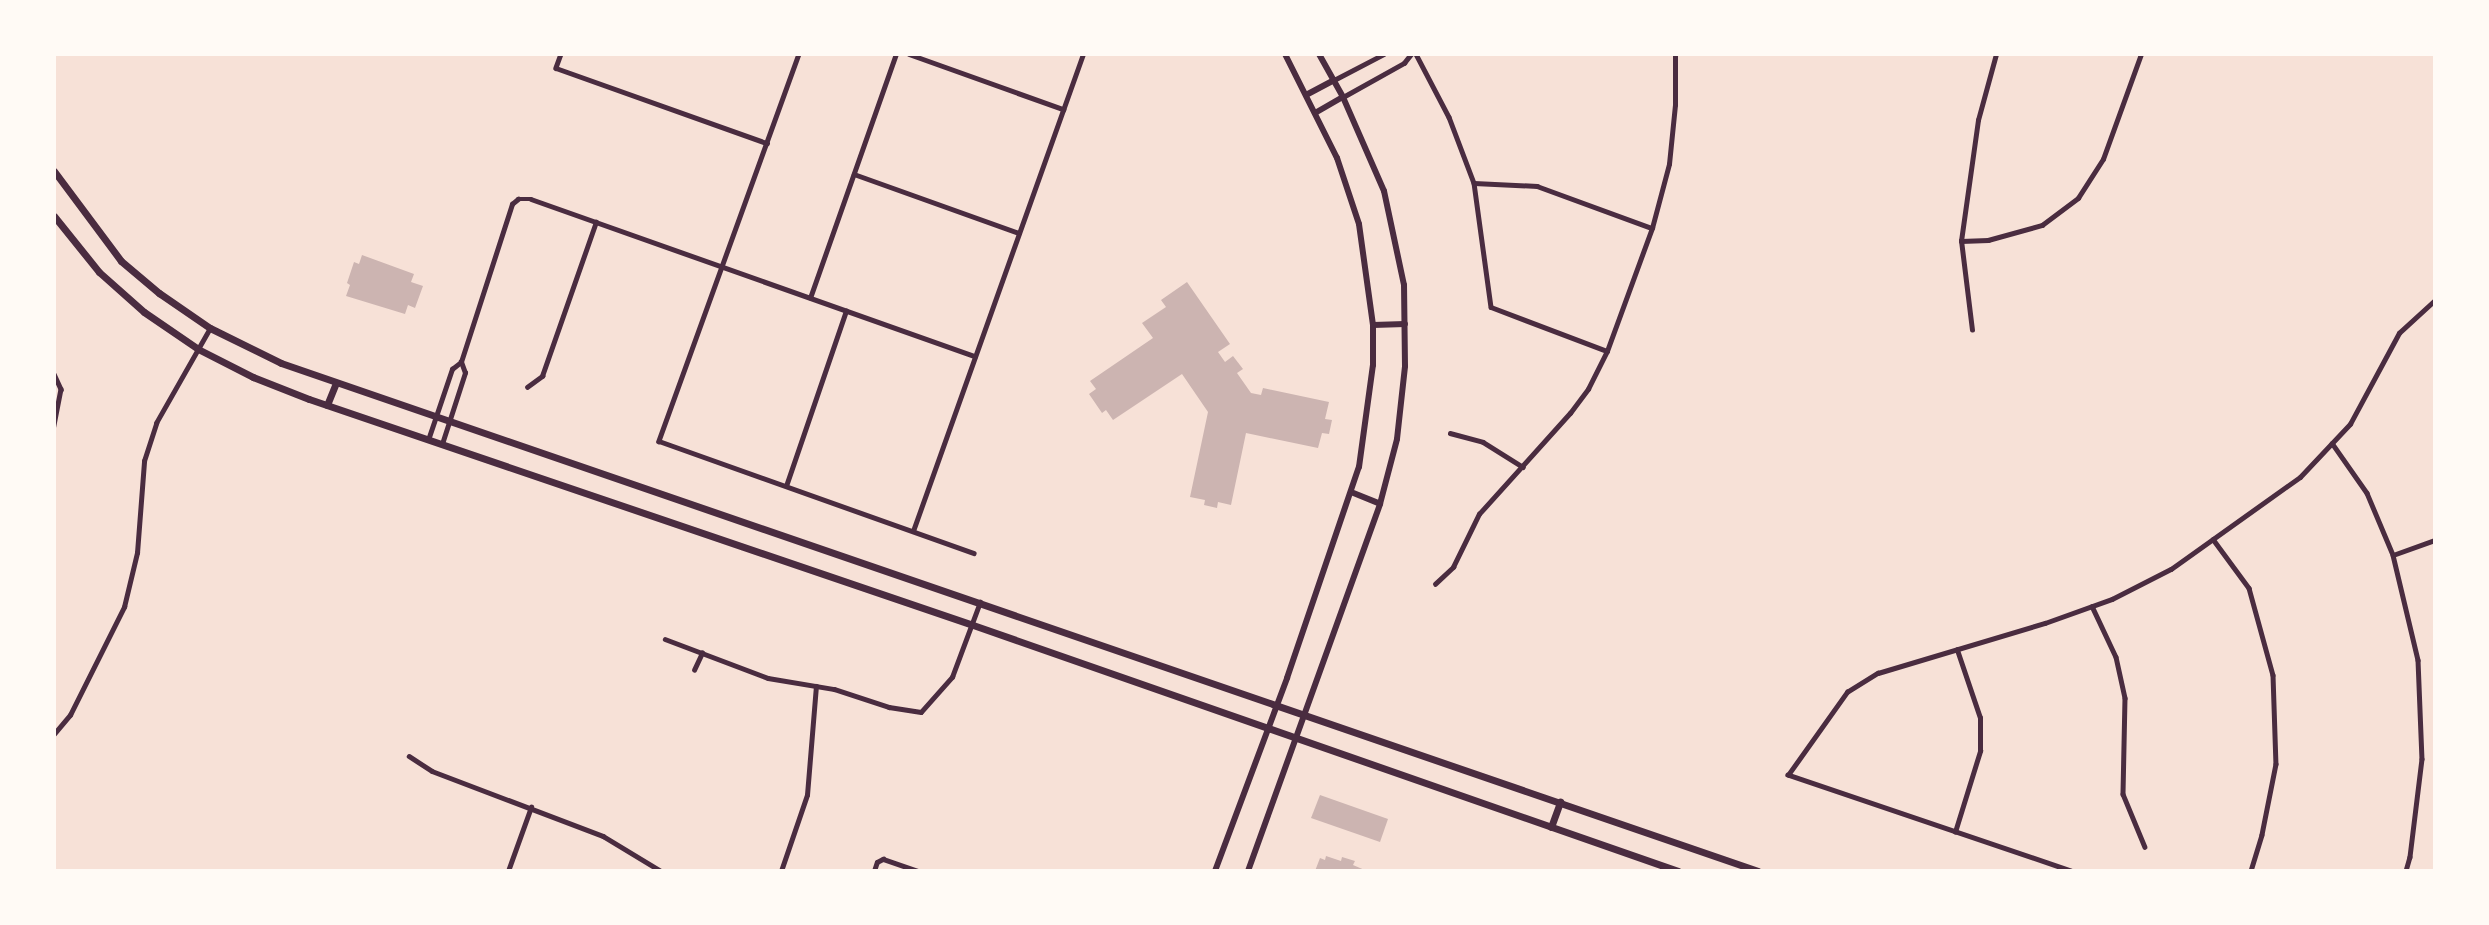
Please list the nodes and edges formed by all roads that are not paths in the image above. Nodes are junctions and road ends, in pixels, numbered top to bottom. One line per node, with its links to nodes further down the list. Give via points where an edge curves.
1 (561, 54): 18 (street, via 556,68)
2 (799, 54): 18 (street)
3 (896, 54): 20 (street)
4 (909, 54): 16 (street)
5 (1083, 54): 16 (street)
6 (1285, 54): 14 (main road)
7 (1319, 54): 13 (main road)
8 (1384, 54): 13 (street)
9 (1413, 54): 15 (street); 21 (street, via 1450,117)
10 (1675, 54): 24 (street, via 1669,164)
11 (1996, 54): 26 (street, via 1978,120)
12 (2141, 54): 26 (street, via 2103,159 2078,198 2042,225 1988,240)
13 (1334, 80): 14 (main road); 15 (main road)
14 (1306, 95): 17 (main road)
15 (1343, 97): 17 (main road); 31 (main road, via 1384,191 1404,285)
16 (1064, 109): 25 (street)
17 (1315, 113): 32 (main road, via 1348,185 1359,224)
18 (767, 143): 27 (street)
19 (54, 171): 33 (main road, via 121,261)
20 (854, 174): 25 (street); 28 (street)
21 (1474, 183): 24 (street, via 1537,186); 36 (street, via 1491,307)
22 (54, 216): 35 (main road, via 99,272 144,312)
23 (596, 222): 27 (street); 38 (street, via 531,199 512,204); 41 (street, via 542,376)
24 (1652, 228): 36 (street)
25 (1019, 233): 37 (street)
26 (1961, 242): 34 (street)
27 (722, 267): 28 (street); 51 (street, via 659,442)
28 (810, 298): 30 (street)
29 (2435, 300): 48 (street, via 2399,333 2350,424)
30 (846, 311): 37 (street); 51 (street)
31 (1405, 324): 32 (main road); 53 (main road, via 1397,439)
32 (1373, 325): 52 (main road, via 1373,365 1359,467)
33 (210, 328): 35 (street); 40 (main road, via 281,363)
34 (1972, 330)
35 (198, 349): 42 (main road, via 253,377); 71 (street, via 156,423 144,461 137,553 124,607 71,716)
36 (1607, 351): 50 (street, via 1588,389)
37 (975, 356): 54 (street)
38 (461, 362): 43 (street, via 452,369); 44 (street, via 465,373)
39 (54, 374): 45 (street, via 61,389)
40 (336, 383): 42 (main road); 43 (main road)
41 (527, 387)
42 (327, 405): 47 (main road)
43 (435, 418): 44 (main road); 47 (street)
44 (448, 422): 49 (street); 60 (main road)
45 (54, 426)
46 (1450, 433): 50 (street, via 1483,442)
47 (428, 440): 49 (main road)
48 (2332, 443): 55 (street, via 2300,477); 58 (street, via 2367,493)
49 (442, 444): 62 (main road)
50 (1524, 467): 59 (street, via 1479,514 1453,567)
51 (786, 486): 54 (street)
52 (1350, 492): 53 (main road); 68 (main road)
53 (1380, 504): 69 (main road)
54 (913, 531): 57 (street)
55 (2213, 539): 61 (street, via 2171,569); 89 (street, via 2249,588 2273,675 2276,764)
56 (2435, 540): 58 (street)
57 (974, 553)
58 (2393, 555): 90 (street, via 2418,660 2421,759)
59 (1435, 584)
60 (981, 602): 62 (street); 68 (main road)
61 (2092, 606): 64 (street); 78 (street, via 2116,657 2125,698 2123,794)
62 (973, 625): 67 (street, via 952,677 921,712); 70 (main road)
63 (665, 639): 65 (street)
64 (1957, 650): 77 (street, via 1980,718 1980,751); 77 (street, via 1878,673 1847,692 1788,775)
65 (702, 653): 66 (street); 67 (street, via 768,678)
66 (694, 670)
67 (816, 686): 81 (street, via 805,805)
68 (1278, 704): 69 (main road); 70 (main road)
69 (1306, 713): 72 (main road); 74 (main road)
70 (1268, 730): 72 (main road); 84 (main road)
71 (54, 734)
72 (1296, 740): 76 (main road); 85 (main road)
73 (409, 756): 75 (street, via 432,771)
74 (1560, 802): 76 (main road); 87 (main road)
75 (531, 807): 79 (street); 80 (street, via 603,836)
76 (1551, 827): 86 (main road)
77 (1955, 832): 88 (street)
78 (2145, 847)
79 (508, 871)
80 (661, 871)
81 (781, 871)
82 (874, 871): 83 (street, via 883,859)
83 (918, 871)
84 (1215, 871)
85 (1248, 871)
86 (1678, 871)
87 (1758, 871)
88 (2071, 871)
89 (2251, 871)
90 (2406, 871)

